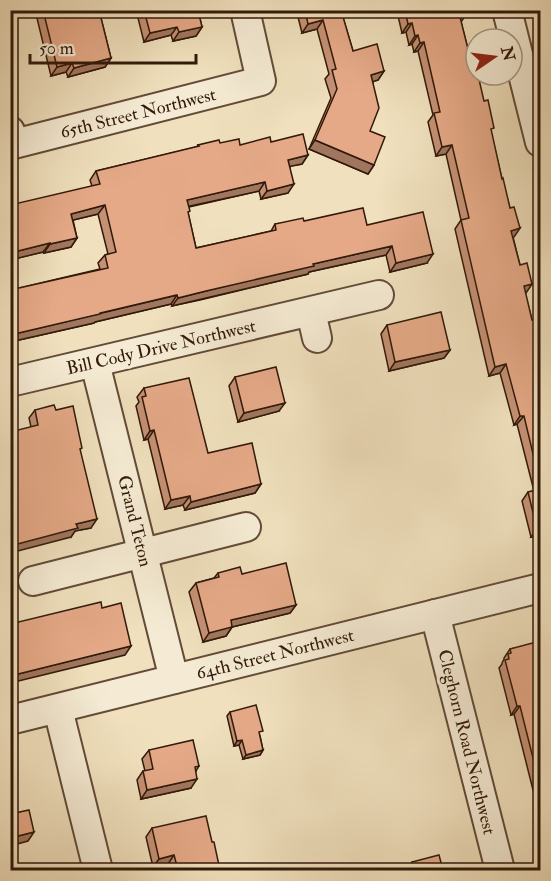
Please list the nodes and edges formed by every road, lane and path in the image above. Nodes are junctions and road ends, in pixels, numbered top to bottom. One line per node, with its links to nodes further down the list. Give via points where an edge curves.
1 (244, 10): 3 (street, 65th Street Northwest, via 261,81)
2 (507, 10): 4 (street)
3 (12, 137)
4 (540, 142)
5 (379, 295): 6 (street, Bill Cody Drive Northwest, via 314,325)
6 (95, 363): 7 (street, Bill Cody Drive Northwest); 9 (street, Grand Teton)
7 (10, 382)
8 (246, 527): 9 (street)
9 (143, 554): 10 (street); 13 (street, Grand Teton)
10 (33, 581)
11 (540, 588): 12 (street, 64th Street Northwest)
12 (435, 614): 13 (street, 64th Street Northwest); 17 (street, Cleghorn Road Northwest)
13 (174, 679): 14 (street, 64th Street Northwest)
14 (58, 709): 15 (street, 64th Street Northwest); 16 (street)
15 (10, 720)
16 (98, 870)
17 (500, 870)

